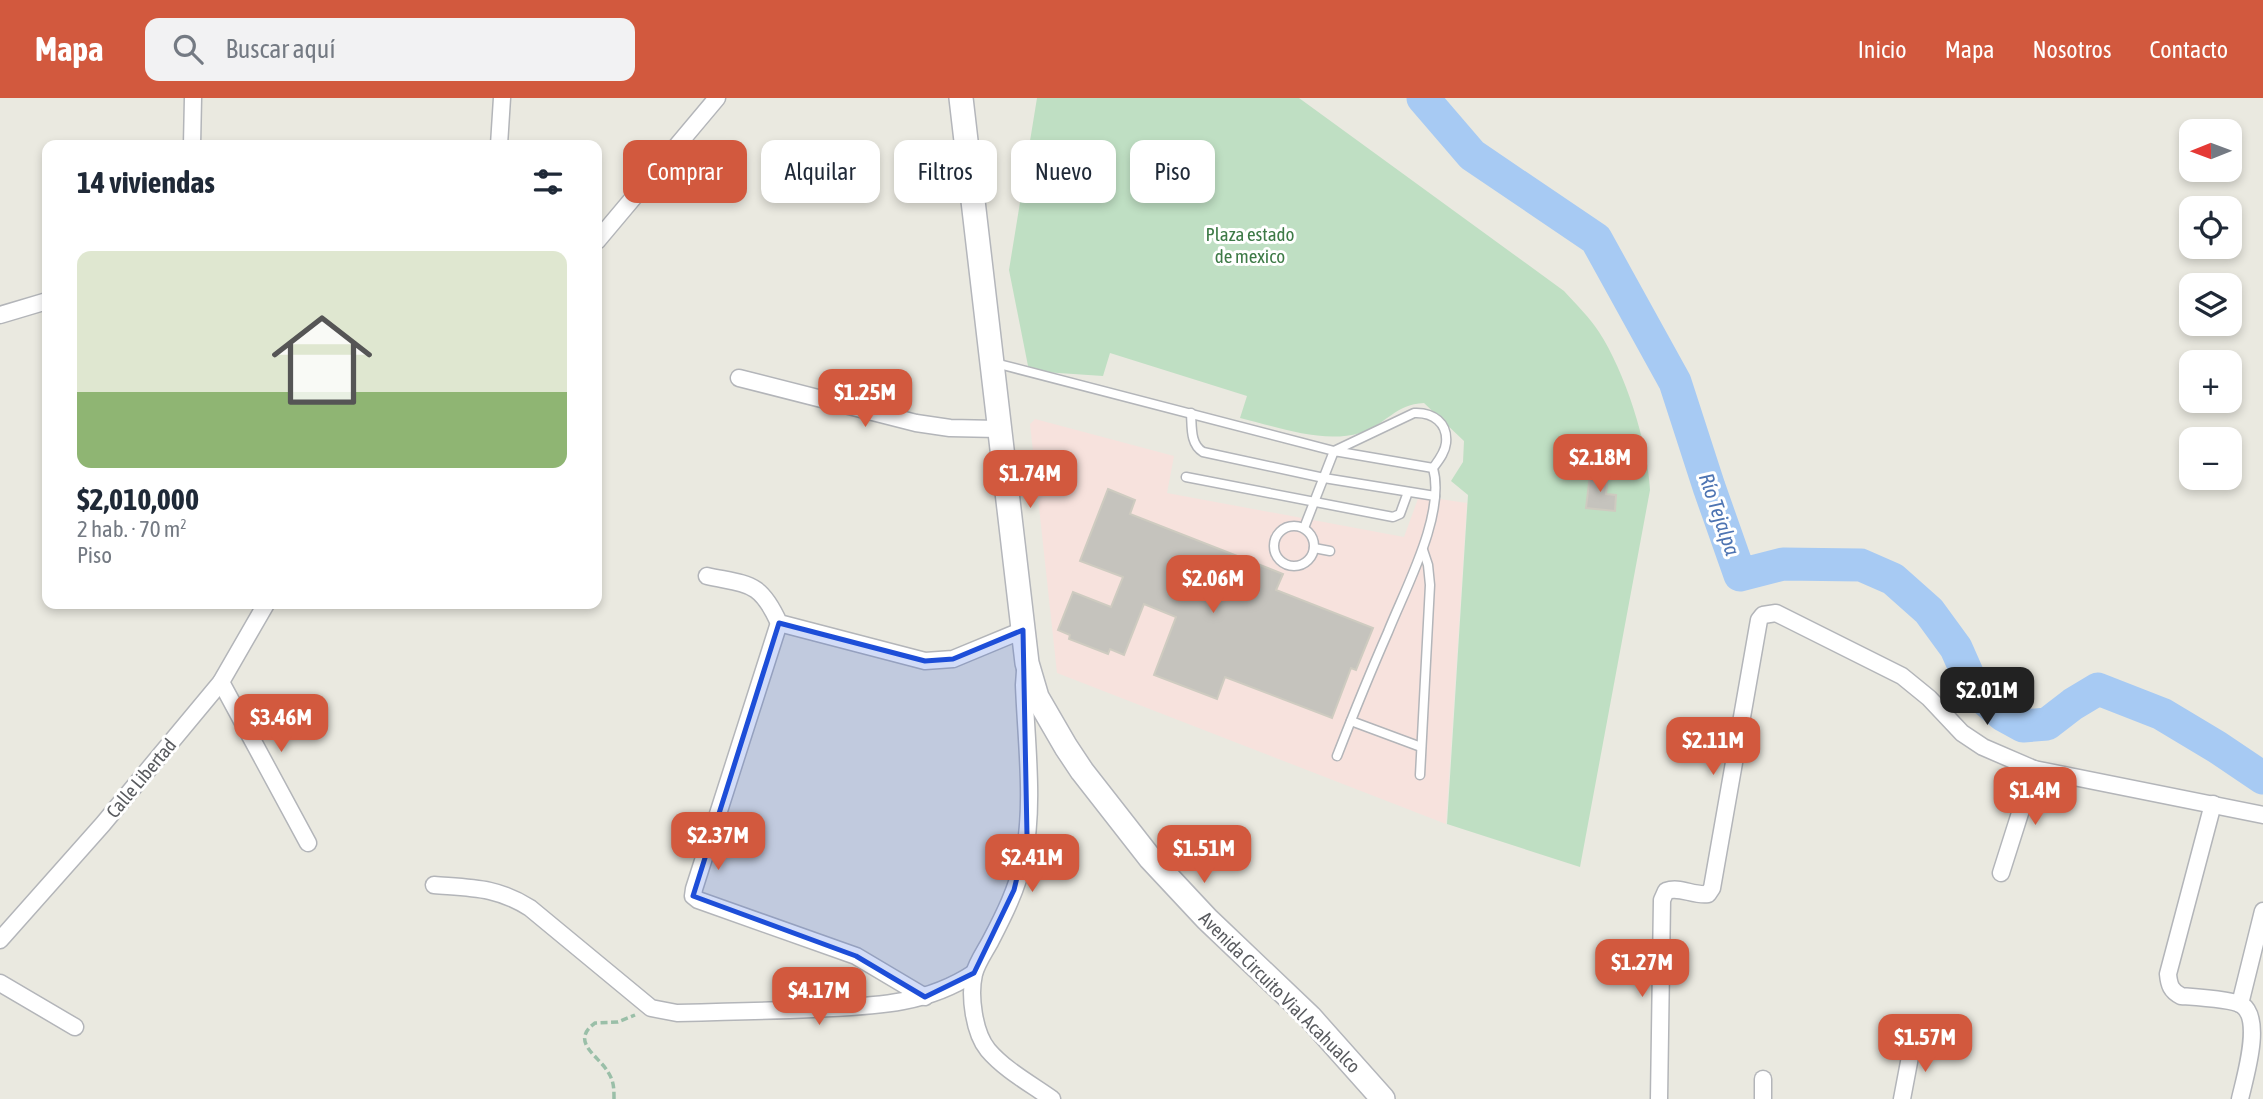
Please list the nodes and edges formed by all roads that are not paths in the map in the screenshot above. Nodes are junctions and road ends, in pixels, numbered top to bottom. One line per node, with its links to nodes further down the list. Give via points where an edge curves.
1 (193, 98): 5 (street)
2 (502, 98): 6 (street)
3 (717, 98): 7 (street)
4 (961, 98): 10 (street, Avenida Circuito Vial Acahualco)
5 (192, 140)
6 (499, 140)
7 (602, 235)
8 (42, 303): 9 (street)
9 (0, 315)
10 (990, 362): 12 (lane); 13 (street, Avenida Circuito Vial Acahualco)
11 (739, 377): 13 (street, via 916,423)
12 (1191, 413): 14 (lane); 17 (lane, via 1193,440 1203,452)
13 (998, 429): 28 (street, Avenida Circuito Vial Acahualco)
14 (1334, 451): 15 (lane); 15 (lane, via 1425,412 1441,424 1446,443); 17 (lane)
15 (1433, 468): 19 (lane)
16 (1186, 477): 20 (lane)
17 (1324, 478): 18 (lane); 20 (lane)
18 (1408, 492): 19 (lane); 20 (lane, via 1400,514 1393,517)
19 (1435, 496): 23 (lane)
20 (1315, 502): 21 (lane)
21 (1304, 528): 22 (lane); 22 (lane, via 1291,526 1280,531 1274,542 1276,556 1287,565 1301,565)
22 (1314, 548): 24 (lane)
23 (1423, 550): 31 (lane); 32 (lane, via 1430,585)
24 (1330, 551)
25 (707, 576): 27 (street, via 754,587 770,602)
26 (264, 609): 30 (street, Calle Libertad)
27 (779, 623): 28 (street, via 925,661 953,659); 45 (street, via 693,896 856,956)
28 (1023, 630): 29 (street, Avenida Circuito Vial Acahualco)
29 (1027, 663): 43 (street, via 1028,802 1023,862); 51 (street, Avenida Circuito Vial Acahualco, via 1037,697 1066,747 1150,858 1310,1017)
30 (221, 682): 38 (street); 42 (street, Calle Libertad)
31 (1350, 721): 32 (lane); 33 (lane)
32 (1421, 747): 35 (lane)
33 (1336, 756)
34 (2034, 769): 36 (street); 39 (street); 52 (street, via 1962,733 1902,676 1776,613 1763,615 1712,888 1700,895 1675,888 1666,891 1662,900)
35 (1420, 775)
36 (2213, 804): 37 (street); 46 (street, via 2168,974 2174,992 2181,996)
37 (2263, 816)
38 (308, 843)
39 (2001, 873)
40 (434, 885): 45 (street, via 486,889 515,898 650,1008 677,1013 884,1006)
41 (2263, 911): 46 (street)
42 (0, 940)
43 (974, 973): 45 (street); 50 (street, via 975,1021 984,1044)
44 (0, 983): 47 (street)
45 (925, 996)
46 (2241, 1004): 55 (street, via 2252,1016 2254,1033)
47 (75, 1027)
48 (1913, 1041): 54 (street)
49 (1763, 1079): 53 (street)
50 (1052, 1099)
51 (1383, 1099)
52 (1659, 1099)
53 (1763, 1099)
54 (1902, 1099)
55 (2240, 1099)

